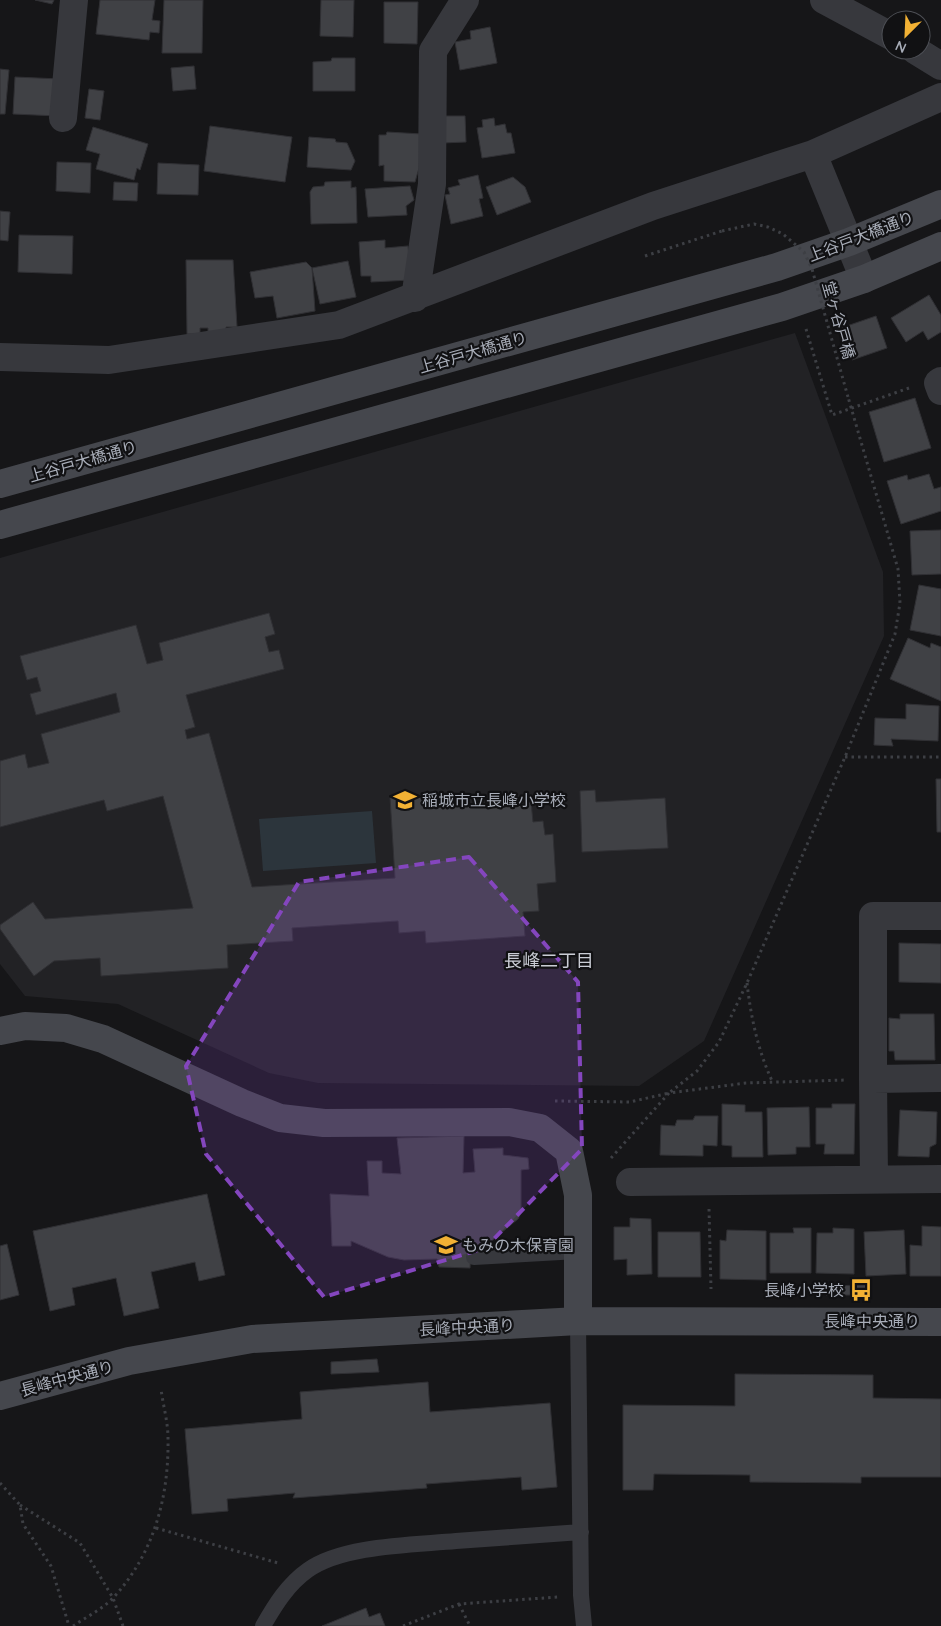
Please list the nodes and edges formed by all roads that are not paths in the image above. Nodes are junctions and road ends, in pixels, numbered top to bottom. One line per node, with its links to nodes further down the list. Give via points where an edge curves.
1 (74, 0): 6 (street)
2 (465, 0): 12 (street, via 433,51 432,184)
3 (824, 0): 4 (street)
4 (881, 31)
5 (941, 97): 7 (street)
6 (63, 118)
7 (813, 154): 9 (street); 12 (street, via 653,206)
8 (941, 204): 9 (street, 上谷戸大橋通り)
9 (849, 242): 11 (street); 16 (street, 上谷戸大橋通り, via 777,267)
10 (941, 246): 11 (street)
11 (864, 279): 17 (street, via 782,307)
12 (415, 298): 13 (street, via 339,325 109,360)
13 (0, 357)
14 (941, 381): 15 (street, via 938,383)
15 (941, 391)
16 (0, 484)
17 (0, 525)
18 (941, 916): 21 (street, via 873,916)
19 (0, 1031): 25 (street, via 25,1026 66,1028 103,1039 280,1118 324,1123 509,1122 540,1128 569,1151 578,1195)
20 (941, 1078): 21 (street)
21 (873, 1079): 22 (street)
22 (874, 1179): 23 (street); 24 (street)
23 (941, 1179)
24 (630, 1182)
25 (578, 1251): 26 (lane); 27 (street)
26 (474, 1257)
27 (578, 1321): 28 (street, 長峰中央通り); 29 (street, 長峰中央通り, via 252,1338 129,1361); 30 (lane)
28 (941, 1322)
29 (0, 1396)
30 (581, 1532): 31 (lane, via 383,1547 335,1558 309,1570 290,1587); 32 (lane)
31 (263, 1626)
32 (584, 1626)

